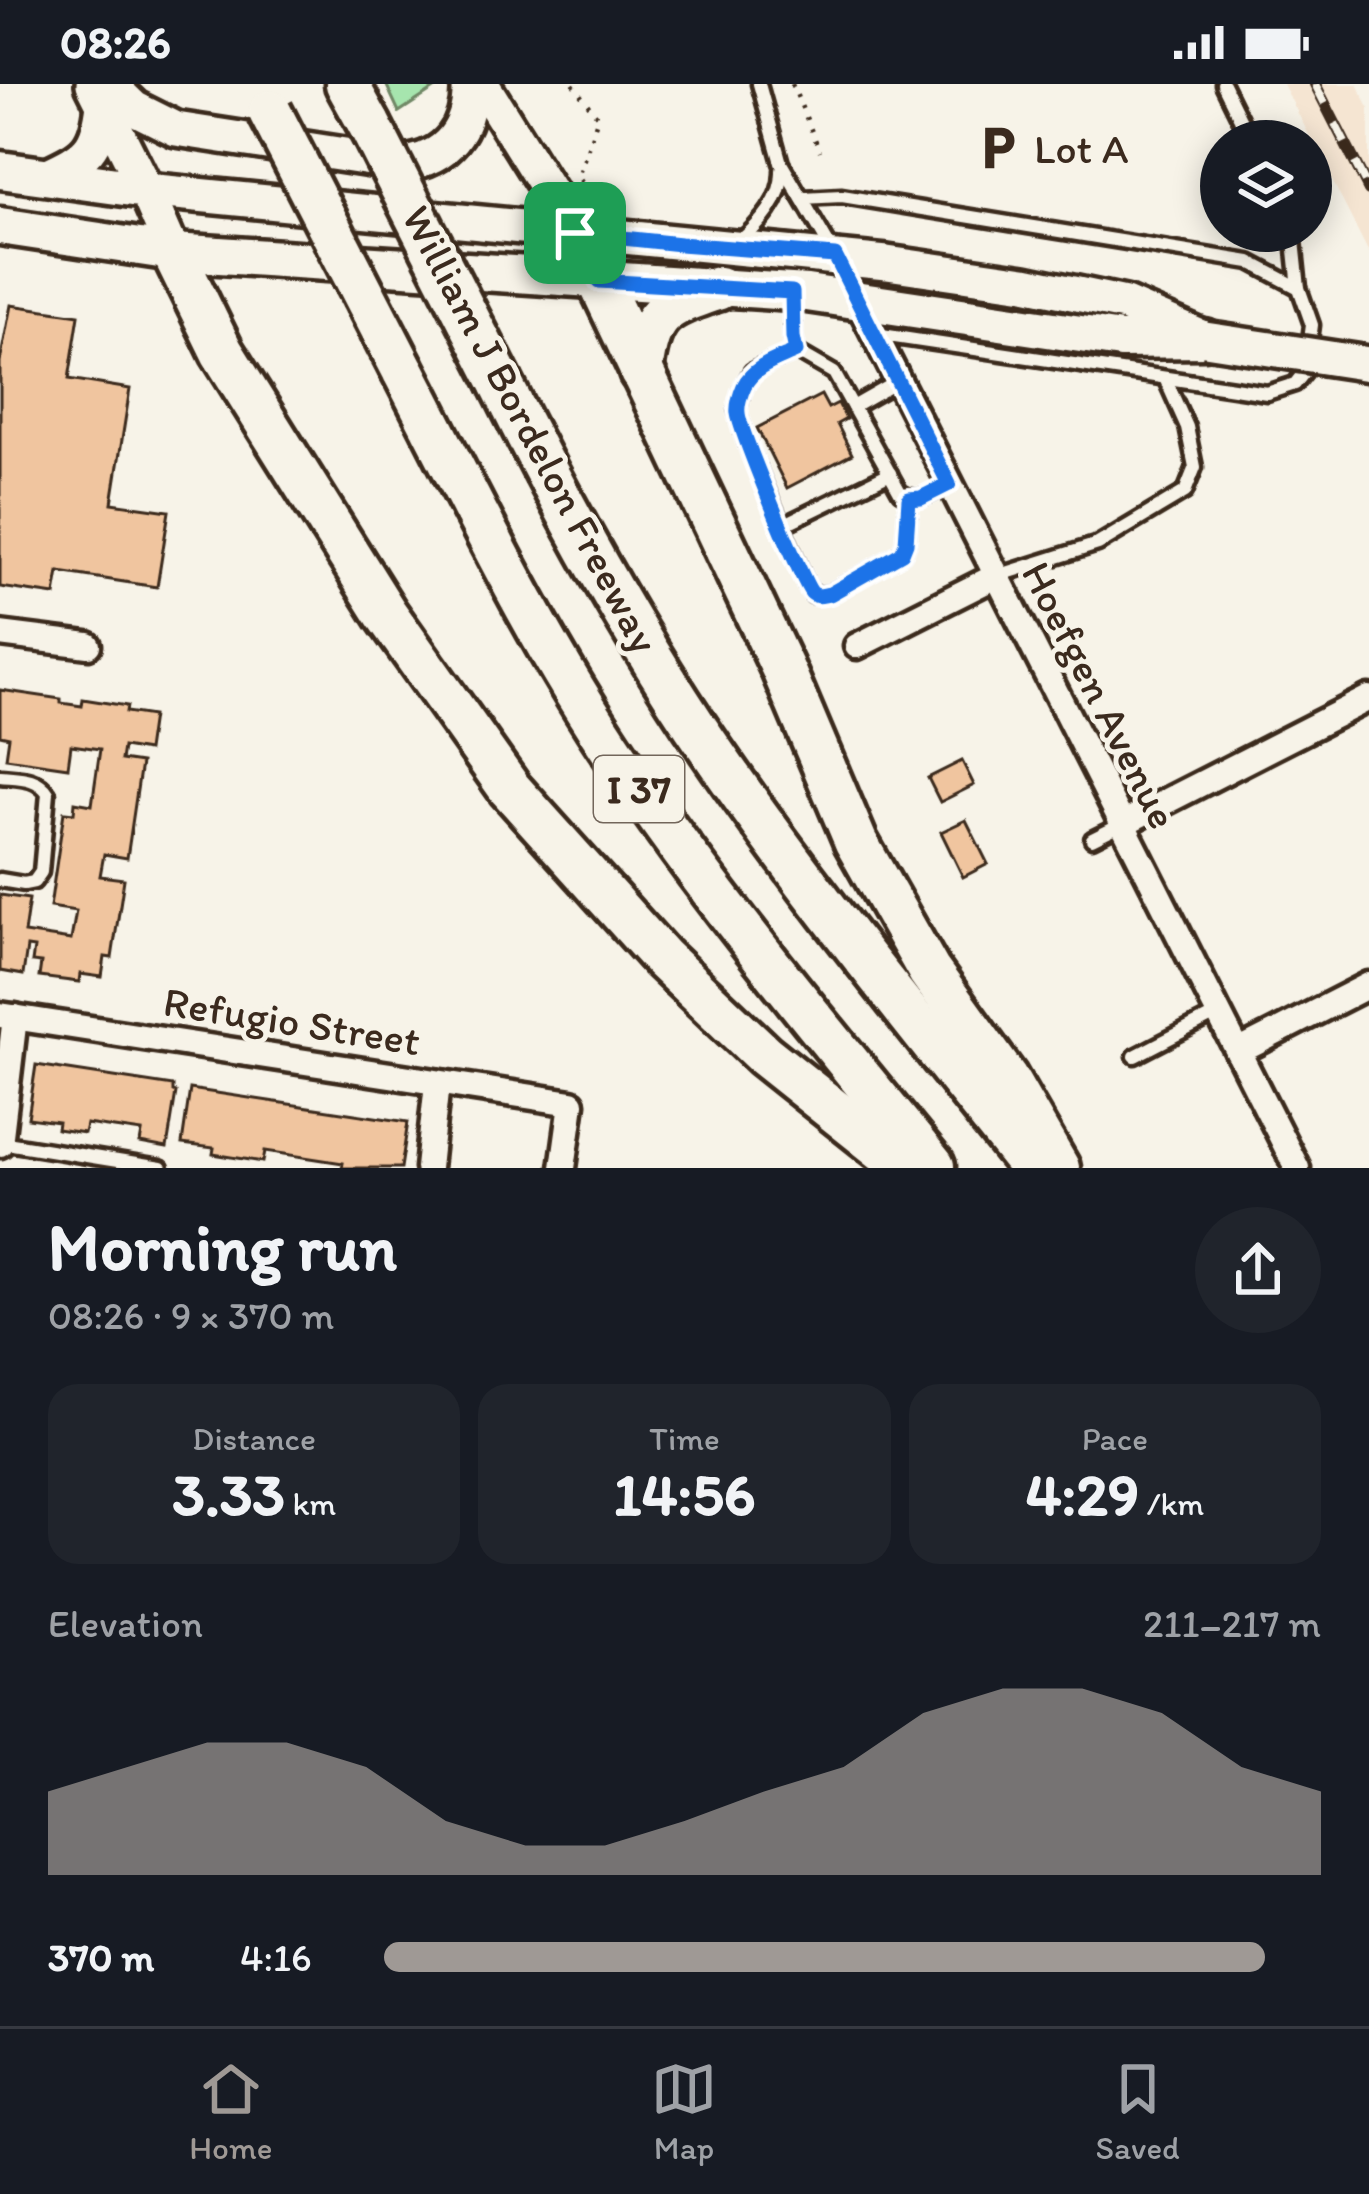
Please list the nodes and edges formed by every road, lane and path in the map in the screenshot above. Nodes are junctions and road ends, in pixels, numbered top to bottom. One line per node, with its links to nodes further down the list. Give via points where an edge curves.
1 (347, 84): 61 (highway, William J Bordelon Freeway / I 37, bridge, via 553,488 693,723)
2 (469, 84): 8 (main road, via 466,115 446,149 404,164 176,129)
3 (482, 84): 19 (main road)
4 (573, 84): 16 (path, via 598,117 578,177)
5 (759, 84): 12 (lane)
6 (792, 84): 11 (path)
7 (1223, 84): 10 (lane)
8 (102, 91): 14 (main road, via 92,148); 15 (main road)
9 (262, 98): 60 (highway, William J Bordelon Freeway / I 37, bridge, via 547,646 684,854)
10 (1241, 120)
11 (820, 151)
12 (781, 163): 17 (lane); 23 (lane, via 771,208)
13 (0, 170): 14 (main road)
14 (46, 176): 15 (main road)
15 (146, 190): 19 (main road); 20 (main road)
16 (594, 198)
17 (802, 198): 22 (lane); 25 (lane, via 842,196 1250,262)
18 (0, 226): 20 (main road)
19 (575, 233): 23 (main road); 24 (main road)
20 (173, 252): 24 (main road); 59 (highway, via 222,352 373,594 510,789 679,974 764,1055)
21 (1295, 252): 25 (lane)
22 (835, 256): 23 (main road); 27 (street, Hoefgen Avenue); 29 (main road, via 1125,304)
23 (725, 268): 24 (main road); 26 (main road); 32 (highway, via 654,321)
24 (599, 281): 32 (highway)
25 (1298, 288): 33 (lane, via 1312,325 1306,370 1295,384 1267,393)
26 (792, 292): 27 (main road); 30 (lane)
27 (855, 298): 28 (street, Hoefgen Avenue); 29 (main road, via 1121,340)
28 (872, 334): 33 (lane); 34 (street, Hoefgen Avenue)
29 (1204, 339): 31 (main road, bridge)
30 (796, 351): 35 (lane, via 834,373); 39 (lane, via 752,371 737,411)
31 (1369, 364)
32 (641, 372): 62 (highway, via 856,842)
33 (1165, 378): 40 (lane, via 1195,467 1185,492 1098,544)
34 (897, 382): 35 (lane); 37 (street, Hoefgen Avenue)
35 (853, 407): 36 (lane)
36 (890, 473): 38 (lane); 39 (lane)
37 (949, 484): 38 (lane); 40 (street, Hoefgen Avenue)
38 (909, 499): 39 (lane, via 902,553 830,594 814,595)
39 (782, 526)
40 (996, 576): 43 (street, via 922,623); 46 (street, Hoefgen Avenue)
41 (0, 634): 42 (street)
42 (88, 645)
43 (857, 646)
44 (1369, 698): 46 (street)
45 (0, 776): 48 (lane, via 30,779 48,793 41,872 24,884)
46 (1122, 824): 47 (lane); 50 (street, Hoefgen Avenue)
47 (1092, 839)
48 (0, 880)
49 (1369, 985): 52 (street)
50 (1218, 1013): 52 (street, Hoefgen Avenue); 53 (lane)
51 (8, 1016): 54 (street, Refugio Street); 55 (street)
52 (1238, 1052): 63 (street, Hoefgen Avenue)
53 (1135, 1056)
54 (436, 1083): 57 (street); 58 (street, Refugio Street, via 572,1103)
55 (0, 1143): 56 (lane)
56 (161, 1168)
57 (428, 1168)
58 (563, 1168)
59 (906, 1168)
60 (934, 1168)
61 (1031, 1168)
62 (1058, 1168)
63 (1297, 1168)

